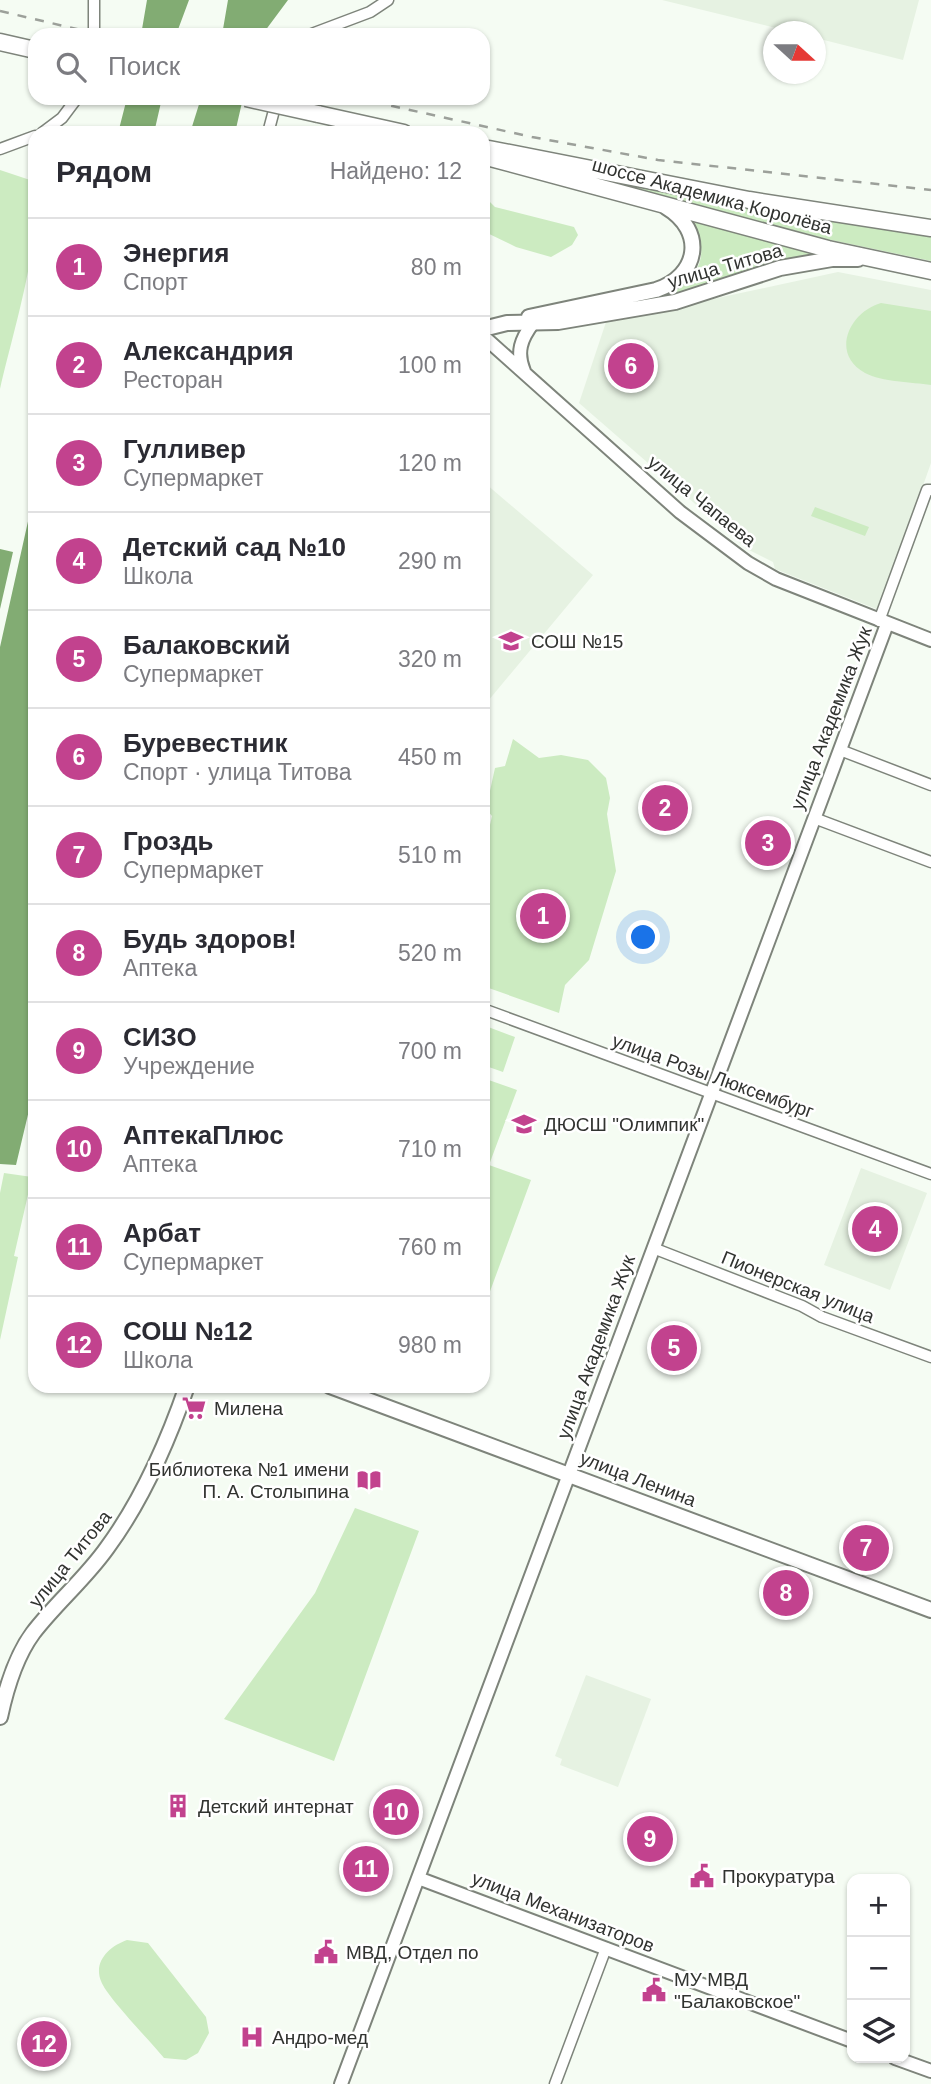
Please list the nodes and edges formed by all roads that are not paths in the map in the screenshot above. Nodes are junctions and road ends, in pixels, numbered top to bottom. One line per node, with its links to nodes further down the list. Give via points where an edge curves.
1 (94, 0): 3 (street)
2 (388, 0): 4 (street)
3 (94, 28)
4 (328, 28)
5 (0, 42): 6 (highway)
6 (28, 48)
7 (72, 105): 10 (street)
8 (275, 105): 11 (street)
9 (278, 105): 12 (highway, bridge)
10 (51, 126)
11 (270, 126)
12 (372, 126)
13 (28, 139): 14 (street)
14 (0, 149)
15 (490, 149): 18 (highway, шоссе Академика Королёва, via 749,200)
16 (490, 158): 17 (highway, шоссе Академика Королёва)
17 (659, 203): 19 (highway, шоссе Академика Королёва); 21 (main road, via 683,221 692,239 689,264 676,281 656,290)
18 (931, 228)
19 (896, 263): 20 (highway, шоссе Академика Королёва); 22 (main road, улица Титова, via 808,262 695,298)
20 (931, 271)
21 (507, 323): 22 (main road, улица Титова); 23 (main road, улица Титова)
22 (533, 323): 25 (street, via 520,347)
23 (490, 327)
24 (490, 342): 25 (street, улица Чапаева)
25 (525, 375): 27 (street, улица Чапаева, via 680,512 748,563)
26 (929, 490): 27 (street)
27 (883, 622): 28 (street, улица Чапаева); 29 (street, улица Академика Жук)
28 (931, 640)
29 (840, 750): 30 (street); 31 (street, улица Академика Жук)
30 (931, 785)
31 (814, 818): 32 (street); 34 (street, улица Академика Жук)
32 (931, 862)
33 (490, 1012): 34 (street, улица Розы Люксембург)
34 (711, 1095): 35 (street, улица Розы Люксембург); 36 (street, улица Академика Жук)
35 (931, 1174)
36 (653, 1248): 37 (street, Пионерская улица); 40 (street, улица Академика Жук)
37 (931, 1357)
38 (184, 1393): 42 (main road, улица Титова, via 150,1479 129,1517 90,1571 32,1634 15,1668)
39 (349, 1393): 40 (main road, улица Ленина)
40 (569, 1473): 41 (main road, улица Ленина); 43 (street, улица Академика Жук)
41 (931, 1610)
42 (0, 1717)
43 (418, 1878): 44 (street, улица Механизаторов); 48 (street, улица Академика Жук)
44 (606, 1948): 45 (street, улица Механизаторов); 49 (street)
45 (847, 2040)
46 (909, 2063): 47 (street)
47 (931, 2071)
48 (341, 2084)
49 (555, 2084)

